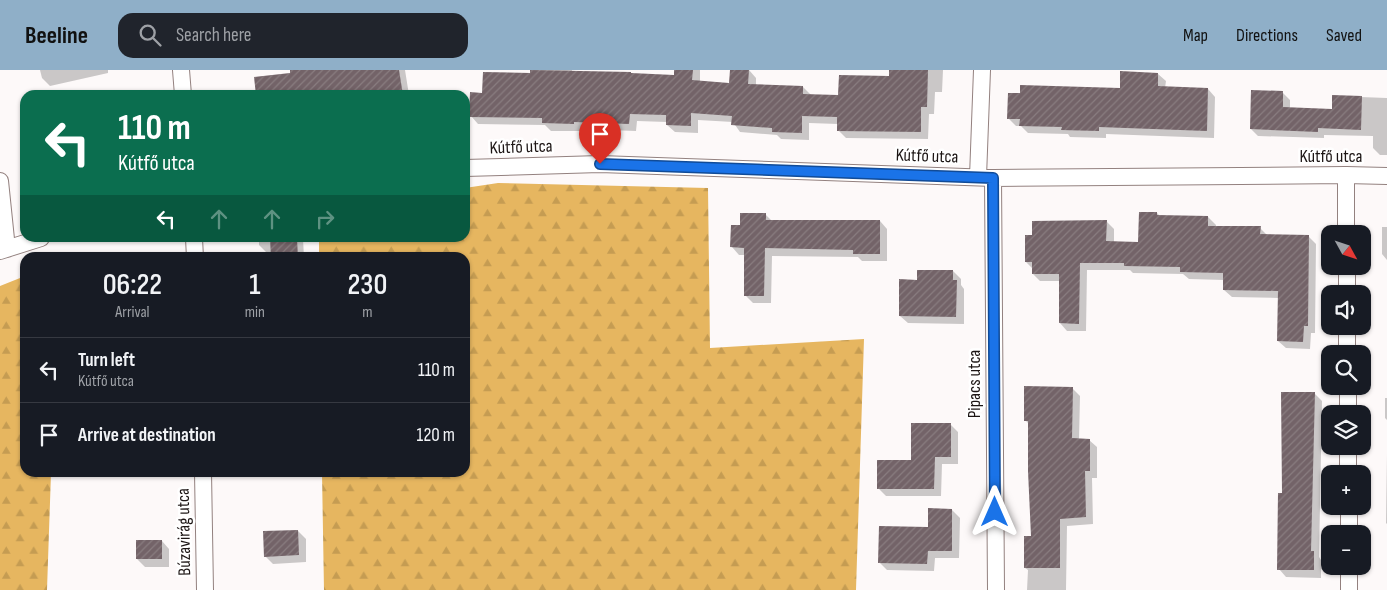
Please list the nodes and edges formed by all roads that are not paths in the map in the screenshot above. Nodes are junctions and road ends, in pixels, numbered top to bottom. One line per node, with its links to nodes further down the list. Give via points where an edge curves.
1 (181, 70): 3 (street)
2 (982, 70): 7 (street, Pipacs utca)
3 (183, 90)
4 (470, 168): 7 (street, Kútfő utca, via 600,164)
5 (1346, 175): 6 (street, Kútfő utca); 7 (street, Kútfő utca); 9 (street)
6 (1387, 176)
7 (986, 178): 15 (street, Pipacs utca)
8 (0, 181): 11 (street)
9 (1346, 225)
10 (28, 242): 11 (street)
11 (3, 250)
12 (203, 477): 14 (street, Búzavirág utca)
13 (1349, 575): 16 (street)
14 (205, 590)
15 (996, 590)
16 (1349, 590)

